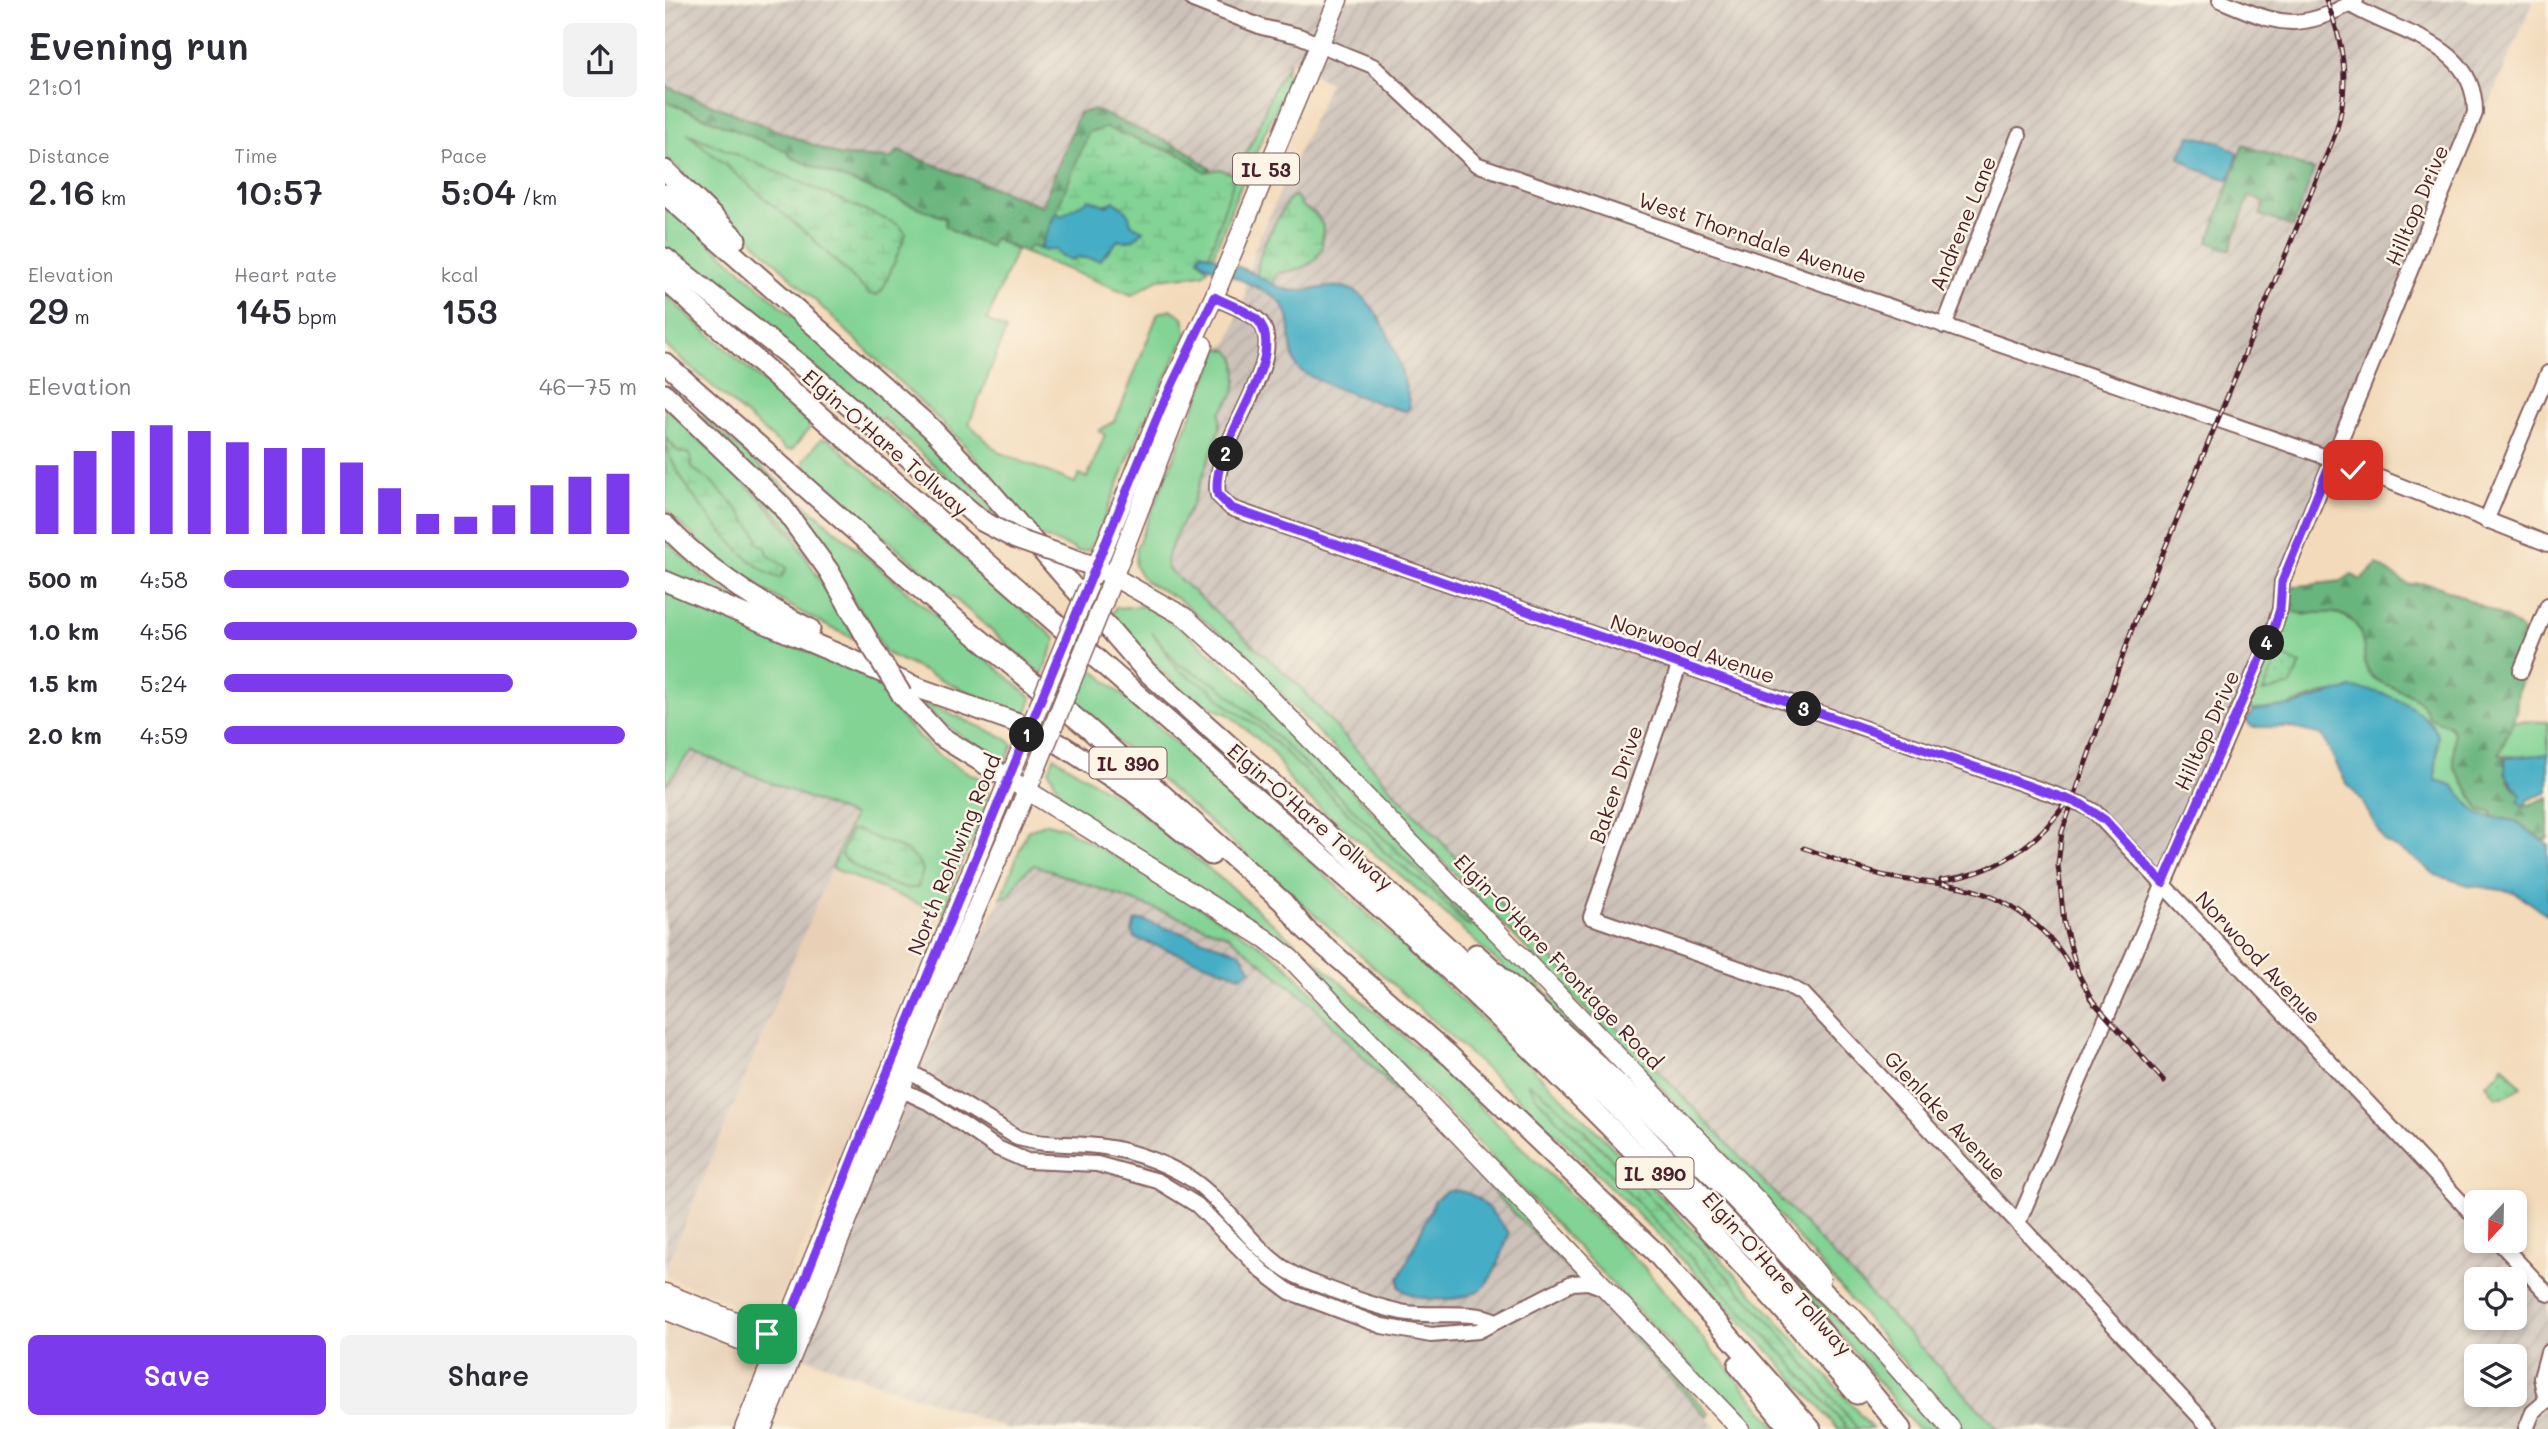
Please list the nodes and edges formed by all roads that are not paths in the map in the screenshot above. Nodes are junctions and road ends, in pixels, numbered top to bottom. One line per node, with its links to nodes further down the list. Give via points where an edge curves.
1 (1193, 0): 5 (street, West Thorndale Avenue)
2 (1338, 0): 5 (main road, North Rohlwing Road / IL 53)
3 (2220, 0): 4 (street, via 2284,24 2307,21)
4 (2353, 2): 17 (street, Hilltop Drive, via 2457,60 2470,77 2475,113)
5 (1321, 44): 11 (main road, North Rohlwing Road / IL 53); 12 (street, West Thorndale Avenue, via 1377,69 1476,163)
6 (2019, 135): 12 (street, Andrene Lane)
7 (665, 170): 13 (highway)
8 (665, 194): 13 (highway)
9 (665, 258): 21 (highway, bridge, via 818,379 982,521 1016,539)
10 (665, 280): 54 (highway, Elgin-O'Hare Tollway / IL 390, via 1407,931 1513,1030 1693,1212)
11 (1214, 297): 21 (main road, North Rohlwing Road / IL 53, via 1162,406); 22 (main road, North Rohlwing Road / IL 53, via 1202,347); 25 (street, Norwood Avenue, via 1259,321 1268,338 1218,474 1216,485 1223,502 1239,512)
12 (1944, 326): 17 (street, West Thorndale Avenue)
13 (855, 359): 30 (highway, via 962,460 1146,671)
14 (665, 363): 33 (highway, IL 390, via 941,607 1099,738 1283,902)
15 (2548, 373): 18 (street)
16 (665, 394): 28 (highway, bridge, via 781,505 817,553 902,695 940,736)
17 (2332, 459): 18 (street, West Thorndale Avenue); 31 (street, Hilltop Drive, via 2282,582 2275,625)
18 (2486, 521): 20 (street, West Thorndale Avenue)
19 (665, 525): 27 (highway, via 723,577 781,615)
20 (2548, 544)
21 (1096, 567): 22 (main road, Elgin-O'Hare Frontage Road); 28 (main road, North Rohlwing Road / IL 53, bridge)
22 (1114, 576): 29 (main road, North Rohlwing Road / IL 53, bridge); 45 (main road, Elgin-O'Hare Frontage Road, via 1204,632 1328,755 1759,1202)
23 (665, 581): 27 (highway, via 921,689)
24 (2548, 606): 26 (street)
25 (1679, 666): 31 (street, Norwood Avenue, via 2081,804 2105,820); 32 (street, Baker Drive)
26 (2521, 671)
27 (980, 708): 33 (highway, via 1063,746 1123,785)
28 (1009, 779): 29 (main road); 34 (main road, North Rohlwing Road / IL 53)
29 (1030, 782): 35 (main road, North Rohlwing Road / IL 53); 40 (main road, via 1291,959)
30 (1305, 813): 45 (highway, via 1345,839 1653,1117 1819,1291); 55 (highway, via 1521,1014 1725,1217)
31 (2163, 883): 37 (street, Norwood Avenue); 38 (street, Hilltop Drive)
32 (1591, 917): 38 (street, Glenlake Avenue, via 1803,994)
33 (1305, 929): 44 (highway, IL 390, via 1545,1145 1655,1252)
34 (925, 983): 35 (main road, via 919,1014 898,1066); 36 (main road, North Rohlwing Road / IL 53)
35 (903, 1078): 36 (main road); 40 (street, via 932,1104 997,1148 1027,1161 1097,1164 1158,1181 1197,1205 1263,1272 1290,1292 1411,1333 1478,1331 1572,1283 1588,1282); 46 (main road, North Rohlwing Road / IL 53)
36 (883, 1084): 46 (main road, North Rohlwing Road / IL 53)
37 (2464, 1205)
38 (2018, 1223): 57 (street, Glenlake Avenue)
39 (2509, 1253): 42 (street)
40 (1610, 1290): 51 (main road)
41 (665, 1293): 46 (main road)
42 (2548, 1294)
43 (665, 1310): 46 (main road)
44 (1708, 1312): 52 (highway, via 1725,1349); 53 (highway, IL 390)
45 (1858, 1324): 56 (main road, Elgin-O'Hare Frontage Road)
46 (786, 1351): 49 (main road, IL 53); 50 (main road, IL 53)
47 (2548, 1352): 48 (street, via 2541,1378)
48 (2547, 1401): 58 (street, via 2533,1412)
49 (744, 1429)
50 (762, 1429)
51 (1740, 1429)
52 (1790, 1429)
53 (1811, 1429)
54 (1887, 1429)
55 (1901, 1429)
56 (1951, 1429)
57 (2211, 1429)
58 (2526, 1429)

